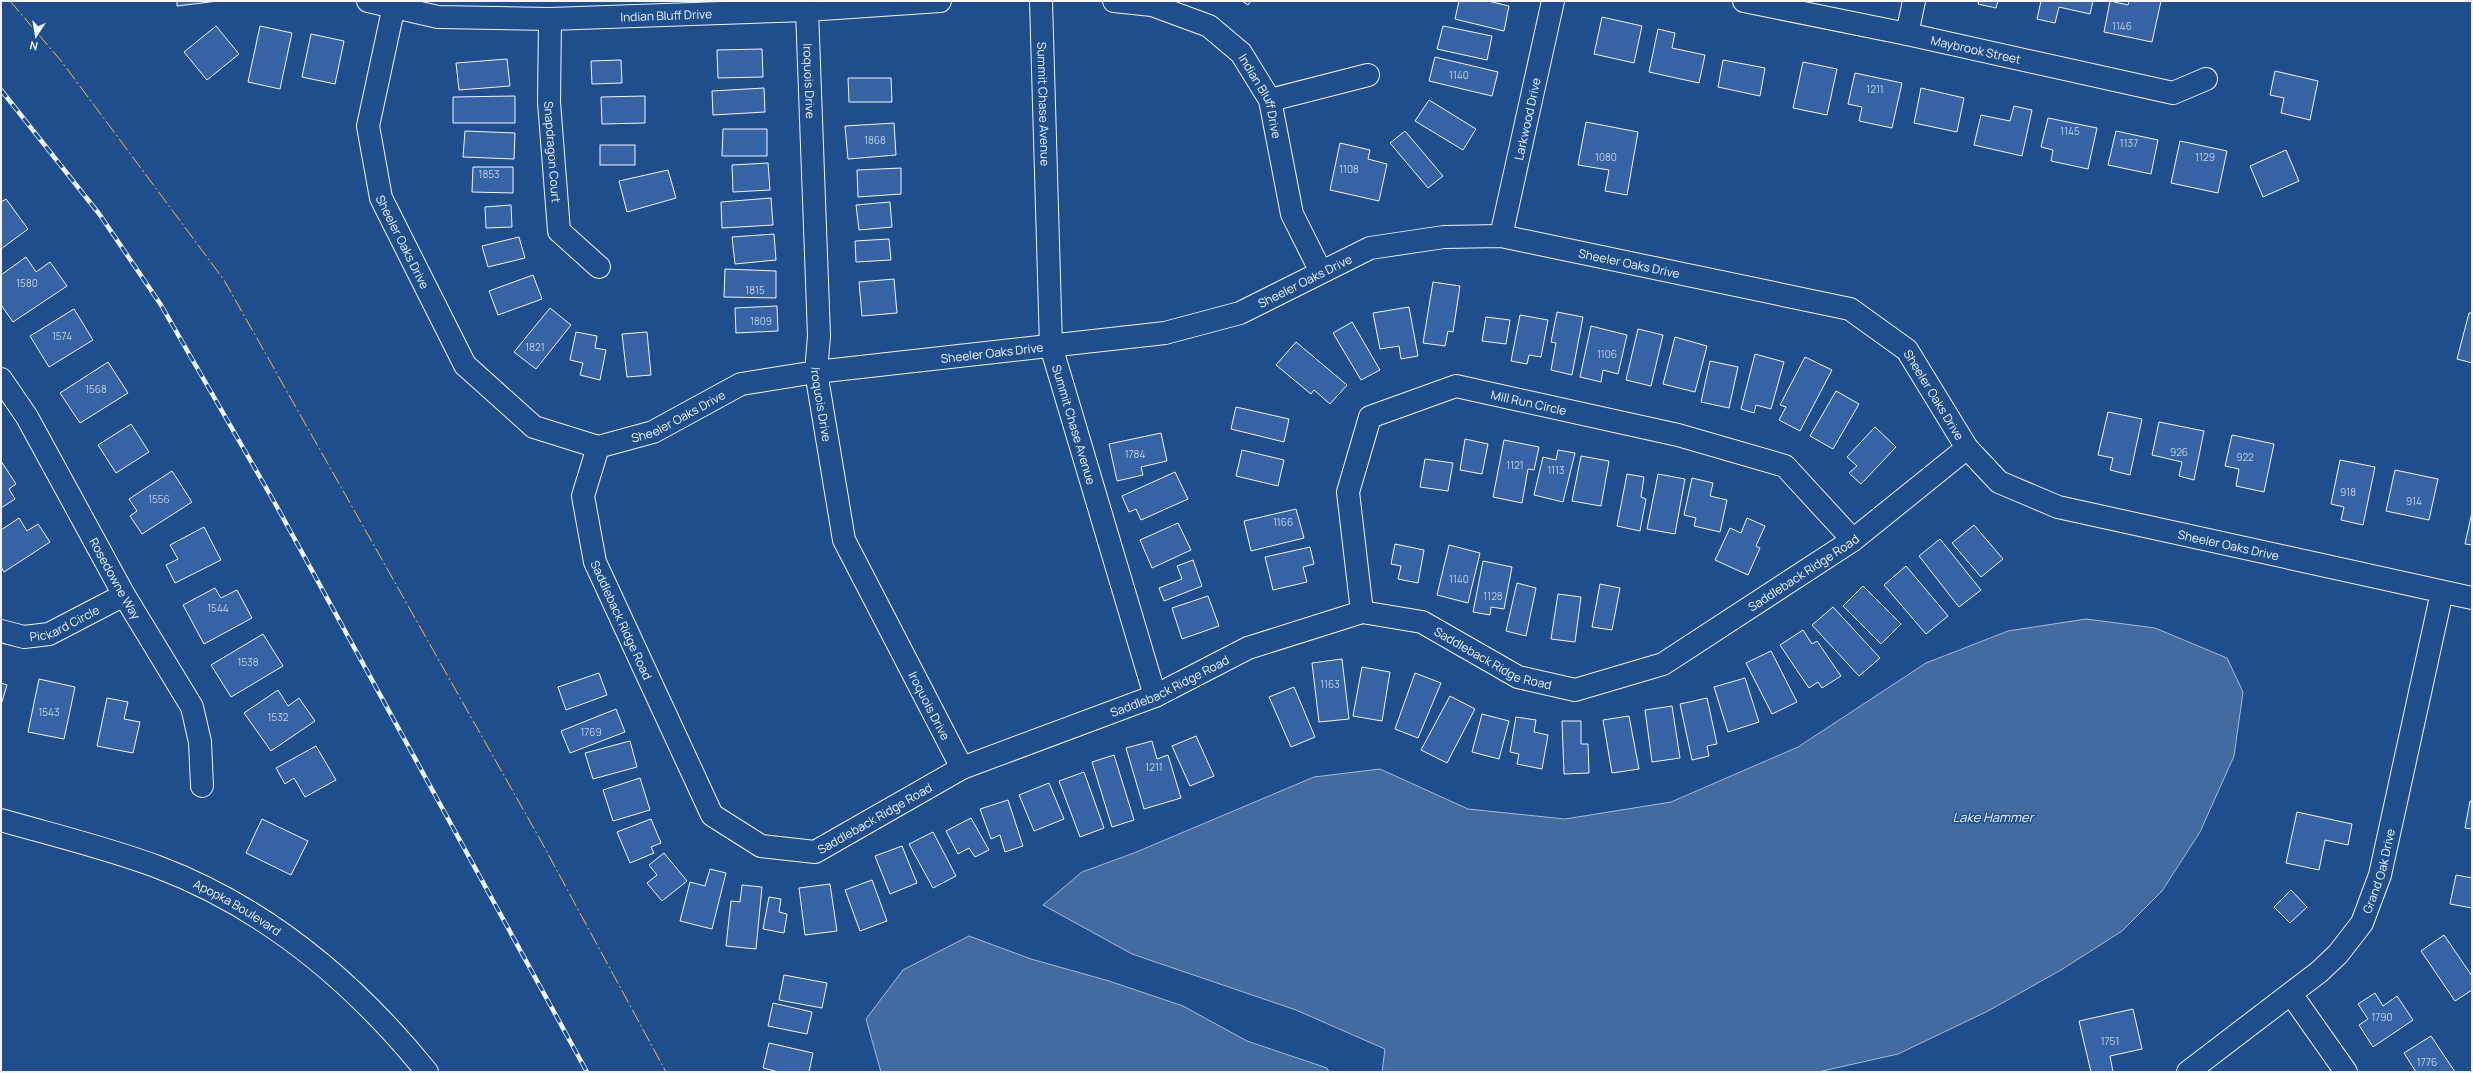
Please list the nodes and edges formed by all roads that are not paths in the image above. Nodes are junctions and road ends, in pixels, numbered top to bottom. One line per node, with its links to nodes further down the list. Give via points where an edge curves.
1 (368, 1): 8 (street, Indian Bluff Drive)
2 (940, 1): 9 (street, Indian Bluff Drive)
3 (1042, 1): 18 (street, Summit Chase Avenue)
4 (1114, 1): 14 (street, Indian Bluff Drive, via 1152,5 1209,26 1241,52)
5 (1553, 1): 15 (street, Larkwood Drive)
6 (1744, 1): 11 (street, Maybrook Street)
7 (1914, 1): 11 (street)
8 (394, 3): 10 (street, Indian Bluff Drive, via 438,17); 21 (street, Sheeler Oaks Drive, via 368,126 381,198 465,365 534,427)
9 (807, 10): 10 (street, Indian Bluff Drive); 19 (street, Iroquois Drive, via 819,336)
10 (550, 19): 16 (street, Snapdragon Court, via 549,102 559,231)
11 (1907, 34): 13 (street, Maybrook Street, via 2173,93)
12 (1368, 75): 14 (street)
13 (2206, 79)
14 (1270, 100): 17 (street, Indian Bluff Drive, via 1292,214)
15 (1501, 236): 17 (street, Sheeler Oaks Drive, via 1444,237 1370,248); 22 (street, Sheeler Oaks Drive, via 1850,310 1908,350)
16 (599, 267)
17 (1320, 272): 18 (street, Sheeler Oaks Drive, via 1240,314 1165,333)
18 (1051, 346): 19 (street, Sheeler Oaks Drive); 29 (street, Summit Chase Avenue)
19 (816, 372): 21 (street, Sheeler Oaks Drive, via 741,384 653,432); 30 (street, Iroquois Drive, via 844,540)
20 (1, 379): 25 (street, Rosedowne Way, via 27,417)
21 (598, 447): 30 (street, Saddleback Ridge Road, via 583,496 594,562 712,815 761,846 814,852)
22 (1967, 448): 23 (street, Saddleback Ridge Road); 24 (street, Sheeler Oaks Drive, via 1999,482 2058,507)
23 (1853, 540): 27 (street, Saddleback Ridge Road, via 1663,664 1575,690 1518,677 1422,622); 27 (street, Mill Run Circle, via 1785,466 1678,435 1456,386 1370,416 1348,492)
24 (2442, 592): 26 (street, Sheeler Oaks Drive); 33 (street, Grand Oak Drive, via 2380,875 2362,923 2338,954)
25 (124, 595): 28 (street, Pickard Circle, via 49,634 24,637); 31 (street, Rosedowne Way, via 192,707 200,742)
26 (2472, 598)
27 (1362, 612): 29 (street, Saddleback Ridge Road, via 1248,648)
28 (1, 632)
29 (1155, 696): 30 (street, Saddleback Ridge Road)
30 (962, 768)
31 (202, 786)
32 (1, 820): 34 (street, Apopka Boulevard, via 158,867 194,883 254,916 288,938 341,979 371,1008)
33 (2291, 994): 35 (street, Grand Oak Drive); 36 (street)
34 (427, 1072)
35 (2188, 1072)
36 (2346, 1072)

